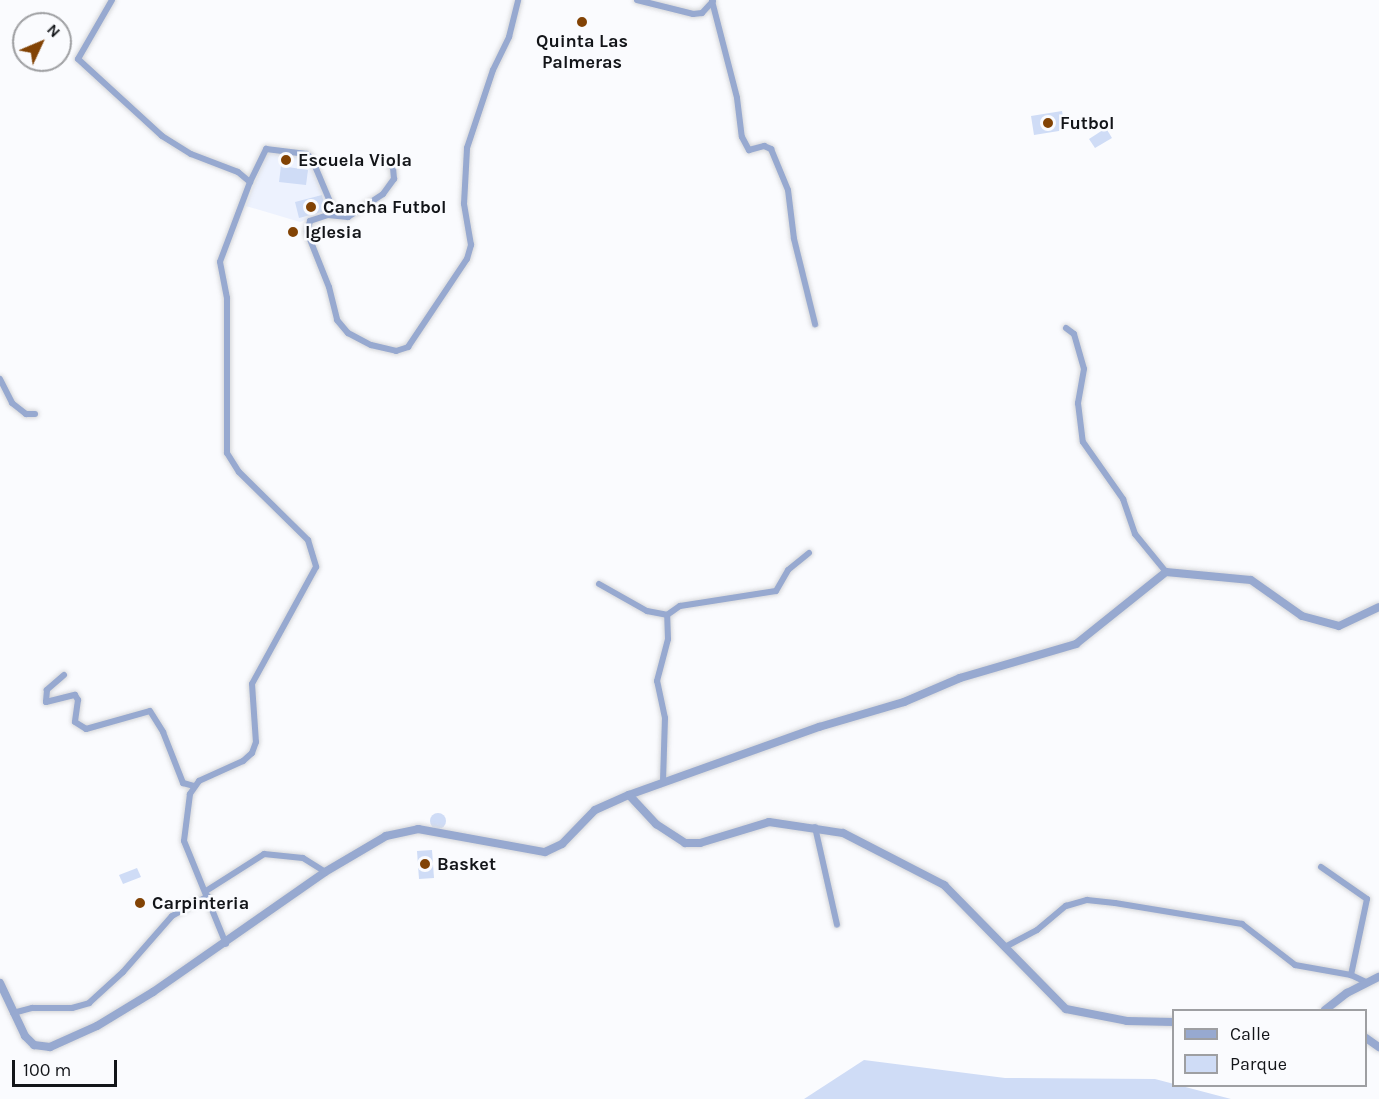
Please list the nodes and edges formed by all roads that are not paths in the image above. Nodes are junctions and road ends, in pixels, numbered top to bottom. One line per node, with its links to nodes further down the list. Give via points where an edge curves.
1 (112, 0): 6 (street, via 78,59 162,136 191,154 238,172)
2 (518, 0): 7 (street, via 509,37 467,148 464,204 471,245 467,259 418,335 402,351 363,342 337,320 308,232 310,220)
3 (637, 0): 4 (street, via 693,14 702,13)
4 (713, 1): 8 (street, via 737,98 742,137 749,150 764,146 771,149 789,190 794,239)
5 (387, 161): 7 (street, via 393,168 393,179 383,194 348,217)
6 (250, 182): 7 (street, via 266,149 307,154 318,167 331,204); 19 (street, via 220,262 227,298 227,453 239,472 308,540 316,567 252,684 256,742 252,753)
7 (328, 215)
8 (815, 324)
9 (1066, 328): 13 (street, via 1074,334 1083,369 1078,403 1083,442 1123,499 1135,534)
10 (0, 379): 11 (street, via 12,403 26,414)
11 (35, 414)
12 (809, 553): 16 (street, via 788,570 776,591 680,606)
13 (1166, 572): 15 (street, via 1251,580 1302,616 1339,626); 18 (street, via 1076,644 960,678 904,702)
14 (599, 584): 16 (street, via 647,611)
15 (1379, 606)
16 (667, 615): 18 (street, via 668,639 657,681 665,718)
17 (64, 675): 19 (street, via 47,690 45,702 75,695 75,722 86,729 150,711 163,732 183,783)
18 (663, 781): 20 (street)
19 (194, 786): 24 (street, via 184,841)
20 (629, 795): 21 (street, via 657,824 685,843 700,843 755,824 782,822); 23 (street, via 595,810 562,844 545,852 405,830 386,836)
21 (815, 827): 25 (street); 27 (street, via 843,833 935,880)
22 (1322, 867): 28 (street, via 1366,899)
23 (325, 872): 24 (street, via 303,858 264,854); 26 (street)
24 (207, 893): 26 (street); 33 (street, via 172,916 123,972 89,1003)
25 (837, 925)
26 (226, 944): 33 (street, via 97,1026 50,1047 29,1040)
27 (1005, 947): 28 (street, via 1037,930 1066,906 1087,900 1242,924 1295,965); 34 (street, via 1058,1002 1076,1013)
28 (1351, 975): 30 (street)
29 (1379, 977): 30 (street)
30 (1366, 982): 32 (street)
31 (0, 983): 33 (street)
32 (1329, 1009)
33 (13, 1013)
34 (1172, 1022)

